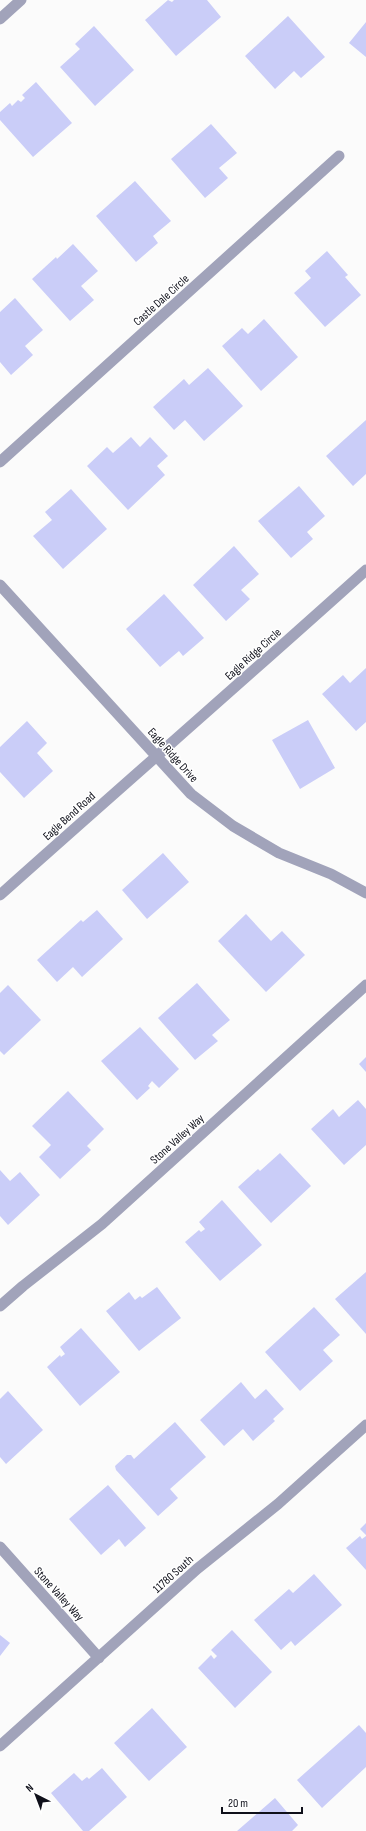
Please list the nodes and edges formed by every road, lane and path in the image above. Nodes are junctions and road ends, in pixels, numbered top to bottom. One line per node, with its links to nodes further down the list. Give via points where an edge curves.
1 (21, 0): 2 (street)
2 (0, 19)
3 (339, 156): 4 (street, Castle Dale Circle)
4 (0, 462)
5 (366, 570): 7 (street, Eagle Ridge Circle)
6 (0, 585): 7 (street, Eagle Ridge Drive)
7 (156, 756): 8 (street, Eagle Ridge Drive, via 191,794 233,826 279,853 331,874); 9 (street, Eagle Bend Road)
8 (366, 893)
9 (0, 895)
10 (366, 984): 11 (street, Stone Valley Way, via 102,1224)
11 (0, 1306)
12 (366, 1425): 14 (street, 11780 South, via 278,1504 197,1569)
13 (0, 1547): 14 (street, Stone Valley Way)
14 (99, 1658): 15 (street, 11780 South)
15 (0, 1746)

